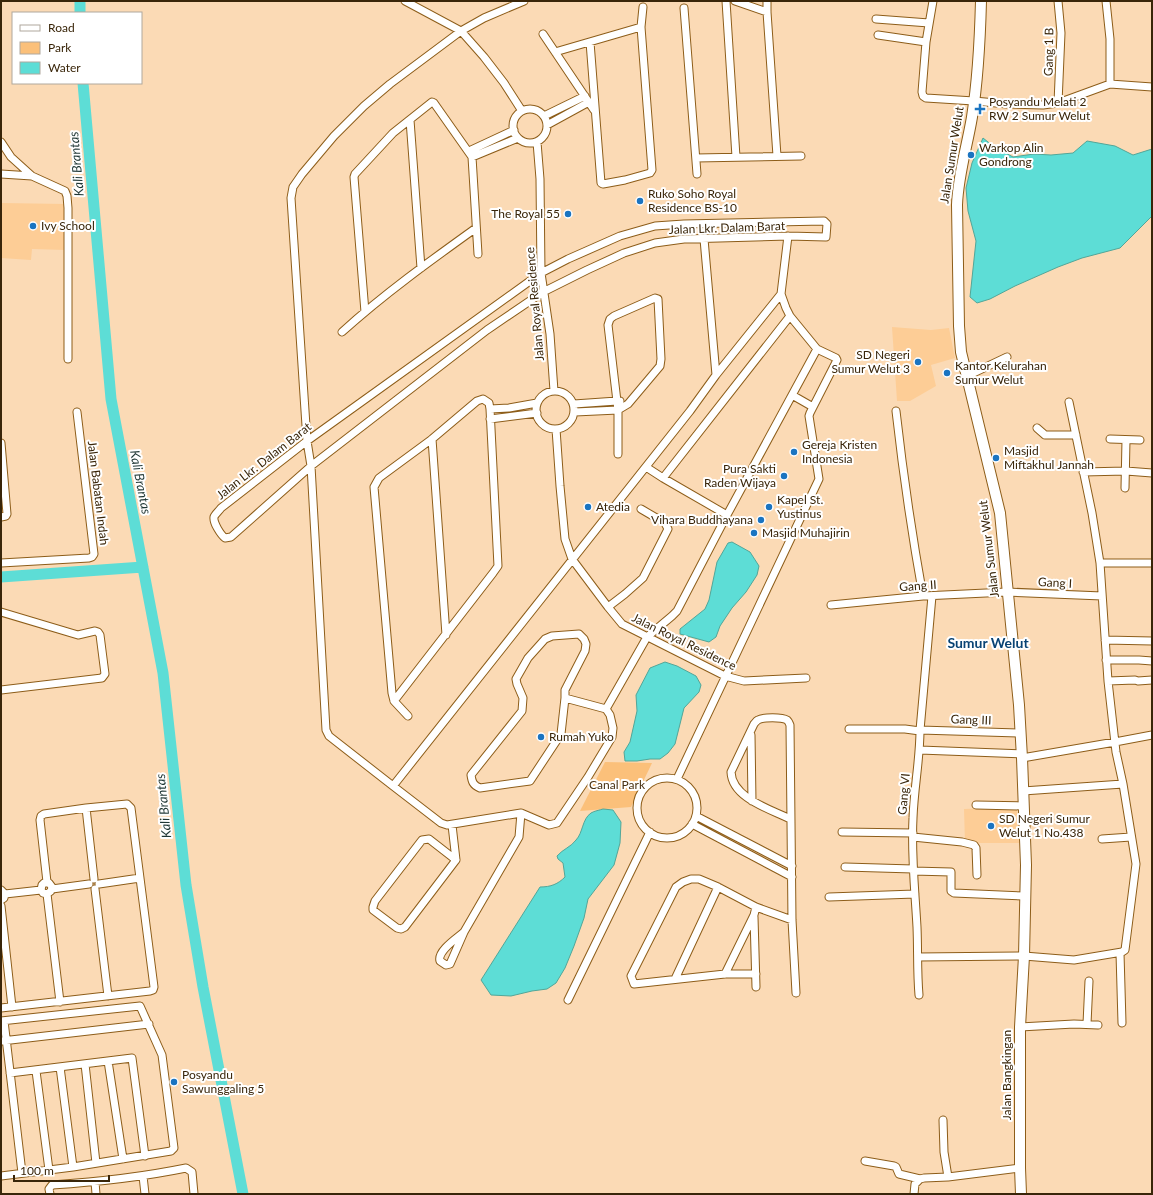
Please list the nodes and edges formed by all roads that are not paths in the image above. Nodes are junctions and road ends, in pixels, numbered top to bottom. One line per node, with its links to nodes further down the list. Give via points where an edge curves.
1 (405, 1): 16 (street)
2 (524, 1): 16 (street)
3 (726, 1): 39 (street)
4 (735, 1): 12 (street)
5 (767, 1): 12 (street)
6 (933, 1): 14 (street)
7 (981, 1): 25 (street, Jalan Sumur Welut)
8 (1058, 1): 26 (street, Gang 1 B, via 1061,33)
9 (1106, 1): 22 (street, via 1110,39)
10 (643, 7): 15 (street)
11 (684, 8): 40 (street)
12 (767, 12): 37 (street)
13 (876, 18): 14 (street)
14 (929, 23): 20 (street)
15 (641, 27): 19 (street); 28 (street, via 651,172 625,180 601,183)
16 (461, 31): 27 (street, via 504,83); 81 (street, via 364,106 334,136 293,187 291,198)
17 (543, 34): 21 (street)
18 (878, 35): 20 (street)
19 (590, 42): 21 (street); 28 (street)
20 (926, 42): 25 (street, via 923,96)
21 (555, 52): 24 (street)
22 (1110, 84): 23 (street); 26 (street)
23 (1152, 87)
24 (587, 99): 28 (street); 29 (street); 31 (street)
25 (974, 101): 26 (street, via 1007,104); 59 (street, Jalan Sumur Welut, via 960,174 957,205 958,326)
26 (1058, 103)
27 (522, 111): 29 (street, via 534,110); 32 (street, via 515,119)
28 (595, 111)
29 (544, 116): 31 (street)
30 (410, 120): 36 (street, via 429,104 434,103); 48 (street); 52 (street, via 393,133 354,177)
31 (547, 125): 35 (street, via 543,138)
32 (514, 130): 33 (street); 36 (street)
33 (518, 138): 35 (street, via 530,144); 36 (street)
34 (1, 142): 43 (street)
35 (537, 142): 49 (street, Jalan Royal Residence)
36 (471, 154): 44 (street)
37 (777, 156): 38 (street); 39 (street)
38 (801, 156)
39 (736, 157): 40 (street)
40 (696, 158): 42 (street)
41 (1, 174): 43 (street)
42 (697, 174)
43 (32, 176): 57 (street, via 62,189 67,196)
44 (476, 228): 47 (street); 48 (street)
45 (788, 236): 46 (street, Jalan Lkr. Dalam Barat); 49 (street, Jalan Lkr. Dalam Barat, via 826,237 827,224 824,221 655,226 620,236); 51 (street)
46 (704, 239): 50 (street, Jalan Lkr. Dalam Barat, via 655,243 624,253); 58 (street)
47 (478, 254)
48 (421, 268): 52 (street)
49 (541, 273): 50 (street, Jalan Royal Residence); 81 (street, Jalan Lkr. Dalam Barat)
50 (543, 292): 60 (street, Jalan Royal Residence, via 550,334); 84 (street, Jalan Lkr. Dalam Barat, via 487,330)
51 (781, 294): 53 (street); 58 (street)
52 (365, 312): 54 (street)
53 (790, 316): 55 (street); 89 (street)
54 (342, 332)
55 (817, 348): 61 (street); 66 (street, via 837,360)
56 (1007, 358): 59 (street)
57 (68, 359)
58 (716, 375): 85 (street)
59 (967, 376): 98 (street, Jalan Sumur Welut, via 1000,513)
60 (554, 391): 64 (street, via 541,397); 67 (street, via 566,394)
61 (792, 396): 66 (street); 92 (street)
62 (617, 400): 65 (street); 65 (street, via 608,325 610,319 657,298 660,366); 67 (street); 69 (street)
63 (1069, 402): 76 (street)
64 (537, 403): 68 (street); 72 (street)
65 (628, 404): 69 (street)
66 (813, 407): 111 (street, via 809,419 819,479)
67 (574, 408): 69 (street); 75 (street, via 573,418 569,424)
68 (490, 409): 73 (street); 77 (street, via 489,403 477,401)
69 (618, 410): 83 (street)
70 (896, 411): 99 (street, via 912,538)
71 (77, 412): 95 (street, Jalan Babatan Indah, via 94,554 88,558)
72 (537, 413): 73 (street); 75 (street, via 543,425)
73 (490, 419): 105 (street, via 498,566)
74 (1037, 428): 76 (street, via 1045,435)
75 (556, 429): 94 (street, Jalan Royal Residence, via 565,539)
76 (1076, 435): 87 (street)
77 (432, 439): 105 (street); 117 (street, via 379,478 374,487)
78 (1110, 439): 79 (street)
79 (1126, 440): 80 (street); 86 (street)
80 (1140, 440)
81 (307, 441): 84 (street); 84 (street, Jalan Lkr. Dalam Barat, via 214,516 214,522 222,536 225,538 236,533)
82 (1, 443): 93 (street, via 7,514)
83 (618, 454)
84 (311, 466): 130 (street, via 327,733)
85 (646, 467): 89 (street); 94 (street)
86 (1126, 471): 87 (street); 88 (street); 90 (street)
87 (1084, 472): 96 (street)
88 (1152, 473)
89 (663, 478): 92 (street)
90 (1125, 488)
91 (641, 510): 103 (street, via 665,523 668,529 643,578)
92 (727, 515): 106 (street, via 677,611)
93 (1, 517)
94 (572, 559): 103 (street, Jalan Royal Residence); 130 (street)
95 (1, 563)
96 (1100, 563): 97 (street); 101 (street)
97 (1152, 563)
98 (1007, 592): 100 (street, Gang II); 101 (street, Gang I); 123 (street, Jalan Sumur Welut)
99 (923, 596): 100 (street, Gang II); 102 (street, Gang II)
100 (932, 596): 121 (street, Gang VI)
101 (1102, 596): 107 (street)
102 (831, 605)
103 (608, 607): 106 (street, Jalan Royal Residence, via 622,624)
104 (1, 612): 115 (street, via 78,635 98,632 105,674 102,678)
105 (446, 635): 117 (street)
106 (647, 636): 111 (street, Jalan Royal Residence); 118 (street)
107 (1106, 640): 108 (street); 109 (street)
108 (1152, 641)
109 (1106, 660): 110 (street); 114 (street)
110 (1152, 661)
111 (725, 676): 112 (street, Jalan Royal Residence, via 744,681); 128 (street)
112 (806, 678)
113 (1152, 680): 114 (street)
114 (1108, 681): 125 (street)
115 (1, 690)
116 (564, 698): 116 (street, via 565,690 586,644 578,634 545,639 528,658 516,679 523,698 522,711 471,775 474,786 480,788 530,781 562,732); 118 (street)
117 (394, 701): 119 (street)
118 (606, 709): 136 (street, via 613,728 612,737 558,823 549,824)
119 (408, 716)
120 (849, 729): 121 (street, Gang III)
121 (920, 730): 123 (street, Gang III); 126 (street, Gang VI)
122 (750, 733): 132 (street); 132 (street, via 731,772 738,790); 138 (street, via 757,720 763,718 780,718 789,722)
123 (1020, 733): 127 (street, Jalan Sumur Welut)
124 (1152, 735): 125 (street)
125 (1115, 742): 127 (street); 129 (street)
126 (920, 750): 127 (street); 143 (street, Gang VI, via 915,784)
127 (1022, 756): 131 (street, Jalan Sumur Welut)
128 (677, 779): 137 (street, via 693,794 697,804); 141 (street, via 656,780 641,794 638,815)
129 (1123, 784): 131 (street); 144 (street)
130 (393, 786): 140 (street, via 441,823)
131 (1023, 791): 134 (street, Jalan Sumur Welut)
132 (752, 800): 138 (street)
133 (976, 805): 134 (street)
134 (1024, 806): 158 (street, Jalan Sumur Welut)
135 (86, 808): 152 (street, via 130,805); 153 (street); 155 (street, via 41,816 47,882 42,885)
136 (521, 813): 140 (street); 164 (street, via 519,837)
137 (696, 816): 139 (street); 147 (street)
138 (790, 819): 147 (street)
139 (692, 824): 141 (street, via 686,831 668,838); 151 (street)
140 (452, 825): 146 (street)
141 (650, 832): 176 (street)
142 (842, 832): 143 (street)
143 (913, 835): 149 (street, Gang VI); 150 (street, via 974,845)
144 (1131, 837): 145 (street); 165 (street, via 1136,864 1125,950)
145 (1102, 839)
146 (456, 860): 146 (street, via 429,839 422,840 375,901 373,910 396,928 405,927)
147 (792, 866): 151 (street)
148 (845, 868): 149 (street)
149 (913, 870): 156 (street, Gang VI); 158 (street, via 951,872 951,891 954,893)
150 (977, 875)
151 (792, 877): 163 (street)
152 (140, 878): 153 (street); 175 (street, via 154,987 150,992)
153 (94, 884): 155 (street); 175 (street)
154 (718, 887): 161 (street); 170 (street); 170 (street, via 699,879 692,879 676,887 631,976 634,984)
155 (46, 891): 157 (street); 177 (street)
156 (915, 894): 159 (street); 167 (street, Gang VI)
157 (2, 895)
158 (1024, 896): 166 (street, Jalan Sumur Welut)
159 (829, 897)
160 (1, 906): 178 (street)
161 (756, 907): 162 (street); 163 (street)
162 (754, 915): 168 (street); 169 (street)
163 (792, 920): 173 (street)
164 (464, 932)
165 (1120, 953): 166 (street, via 1074,960); 181 (street)
166 (1024, 956): 167 (street); 185 (street, Jalan Bangkingan)
167 (918, 957): 174 (street, Gang VI)
168 (725, 974): 169 (street); 170 (street)
169 (756, 974): 172 (street)
170 (675, 980)
171 (1089, 981): 183 (street)
172 (756, 987)
173 (796, 993)
174 (918, 995)
175 (108, 996): 177 (street)
176 (568, 1000)
177 (60, 1002): 178 (street)
178 (12, 1007): 179 (street)
179 (1, 1008)
180 (2, 1021): 182 (street, via 139,1005); 186 (street)
181 (1122, 1023)
182 (149, 1024): 186 (street); 193 (street, via 162,1055 174,1148 171,1151)
183 (1087, 1024): 184 (street); 185 (street)
184 (1098, 1025)
185 (1020, 1027): 198 (street, Jalan Bangkingan)
186 (3, 1041): 191 (street)
187 (108, 1061): 188 (street); 193 (street, via 133,1059); 194 (street)
188 (84, 1064): 189 (street); 196 (street)
189 (60, 1067): 190 (street); 197 (street)
190 (36, 1071): 191 (street); 199 (street)
191 (10, 1073): 200 (street)
192 (943, 1120): 203 (street)
193 (145, 1156): 194 (street)
194 (122, 1159): 196 (street)
195 (865, 1161): 204 (street, via 894,1166 899,1174)
196 (96, 1163): 197 (street)
197 (73, 1167): 199 (street)
198 (1020, 1168): 203 (street); 211 (street, Jalan Bangkingan)
199 (49, 1170): 200 (street)
200 (22, 1173): 201 (street)
201 (1, 1176)
202 (143, 1176): 205 (street); 208 (street); 209 (street, via 186,1168 192,1172)
203 (948, 1177): 204 (street)
204 (920, 1180): 210 (street, via 915,1184)
205 (95, 1182): 206 (street, via 52,1186 49,1189); 207 (street)
206 (50, 1194)
207 (96, 1194)
208 (145, 1194)
209 (194, 1194)
210 (914, 1194)
211 (1021, 1194)

